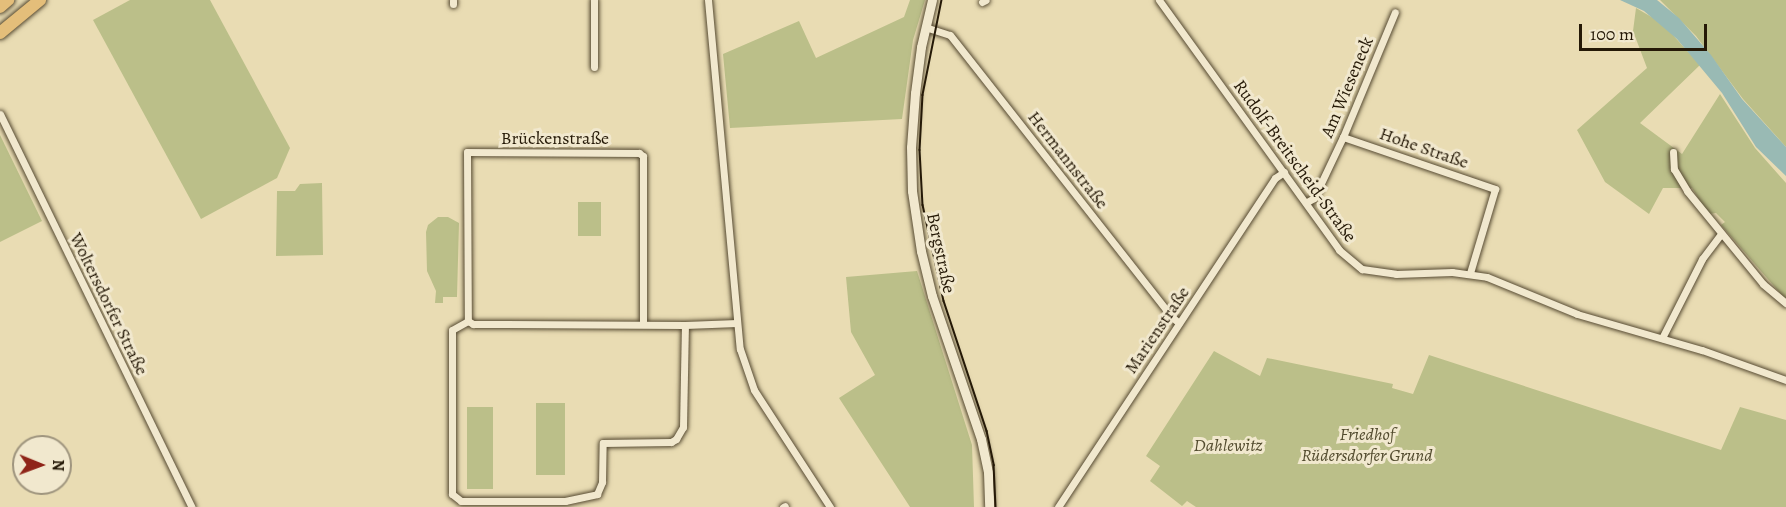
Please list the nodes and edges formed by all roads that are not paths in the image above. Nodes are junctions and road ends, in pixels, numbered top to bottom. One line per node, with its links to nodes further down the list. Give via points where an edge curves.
1 (8, 0): 7 (highway)
2 (40, 0): 10 (highway)
3 (594, 0): 11 (street)
4 (708, 0): 21 (street)
5 (932, 0): 9 (street, Bergstraße)
6 (1159, 0): 15 (street, Rudolf-Breitscheid-Straße)
7 (0, 7)
8 (1395, 12): 13 (street, Am Wieseneck)
9 (925, 27): 22 (street, Hermannstraße, via 950,35); 30 (street, Bergstraße, via 913,124 913,198 932,296 981,439 988,472)
10 (0, 33)
11 (594, 67)
12 (0, 114): 28 (street, Woltersdorfer Straße)
13 (1343, 137): 16 (street, Am Wieseneck, via 1314,198); 18 (street, Hohe Straße, via 1495,189)
14 (1673, 152): 17 (street, via 1674,169)
15 (1284, 172): 16 (street, Rudolf-Breitscheid-Straße); 22 (street, Marienstraße, via 1275,178)
16 (1307, 202): 18 (street, Rudolf-Breitscheid-Straße, via 1339,250 1362,269 1396,274)
17 (1720, 235): 19 (street, via 1763,284); 25 (street, via 1702,259)
18 (1470, 273): 25 (street, Rudolf-Breitscheid-Straße, via 1577,314)
19 (1786, 303)
20 (468, 321): 23 (street); 23 (street, Brückenstraße, via 467,152 639,153 644,156); 27 (street, via 452,330 452,494 461,501)
21 (737, 323): 24 (street); 29 (street, via 743,362 754,390)
22 (1179, 323): 31 (street, Marienstraße)
23 (642, 324): 24 (street)
24 (685, 325): 27 (street, via 683,427 679,435 671,442 603,443 600,491)
25 (1662, 338): 26 (street, Rudolf-Breitscheid-Straße)
26 (1786, 380)
27 (564, 504)
28 (192, 507)
29 (830, 507)
30 (989, 507)
31 (1058, 507)

